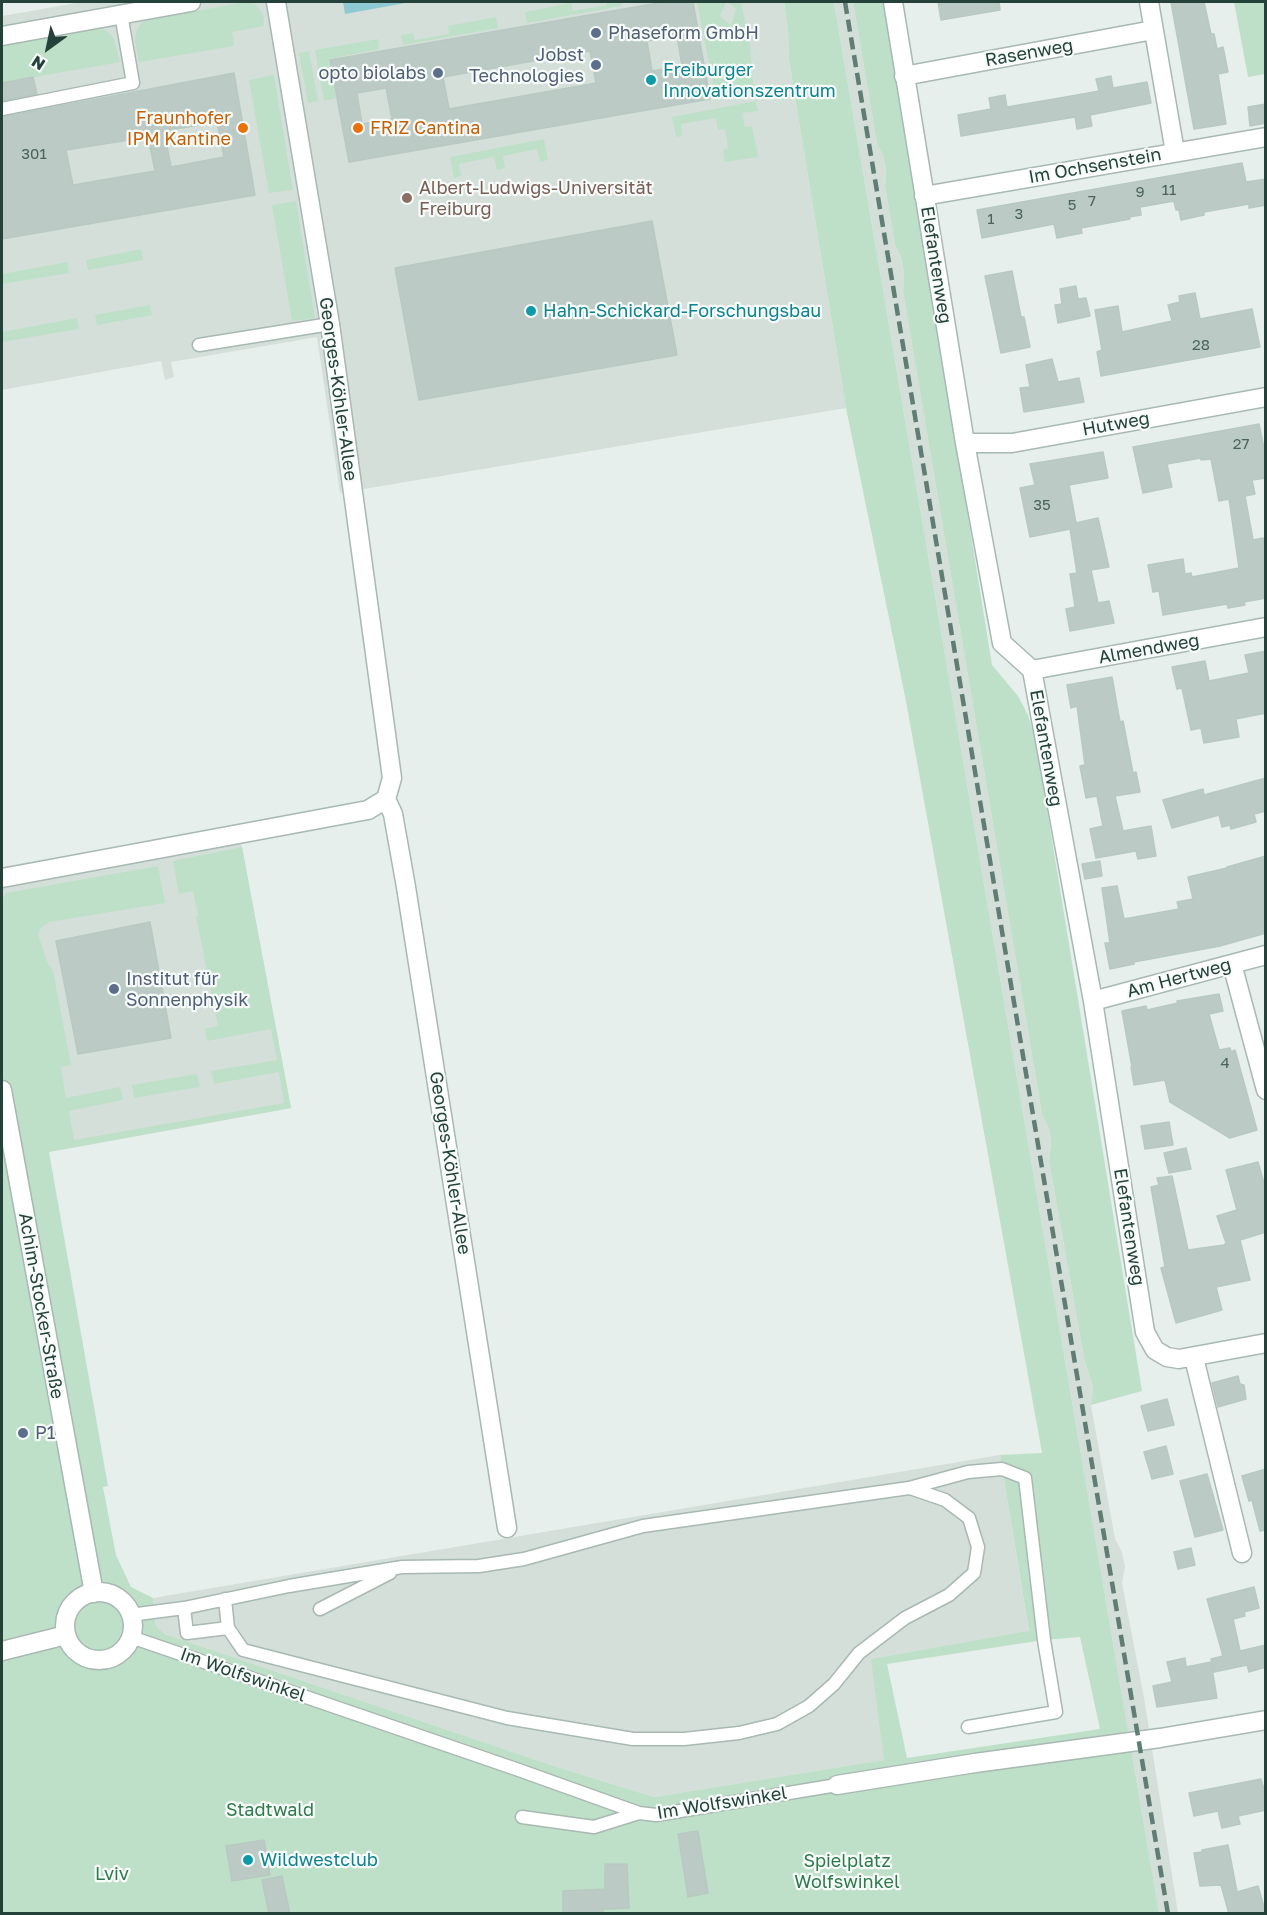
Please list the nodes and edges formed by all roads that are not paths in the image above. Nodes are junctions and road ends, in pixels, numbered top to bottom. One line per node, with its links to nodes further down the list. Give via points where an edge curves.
1 (191, 2): 5 (street)
2 (276, 2): 13 (street, Georges-Köhler-Allee)
3 (893, 2): 8 (street, Elefantenweg)
4 (1149, 2): 6 (street)
5 (121, 14): 7 (street); 9 (lane, via 133,83)
6 (1154, 30): 8 (street, Rasenweg); 11 (street)
7 (2, 36)
8 (904, 76): 12 (street, Elefantenweg)
9 (2, 109)
10 (1266, 137): 11 (street, Im Ochsenstein)
11 (1175, 152): 12 (street, Im Ochsenstein)
12 (924, 196): 16 (street, Elefantenweg)
13 (330, 324): 14 (lane); 19 (street, Georges-Köhler-Allee, via 392,778)
14 (199, 345)
15 (1266, 397): 16 (street, Hutweg, via 1012,443)
16 (965, 443): 18 (street, Elefantenweg, via 1002,643)
17 (1266, 627): 18 (street, Almendweg)
18 (1032, 670): 23 (street, Elefantenweg)
19 (386, 799): 20 (street, via 368,810); 29 (street, Georges-Köhler-Allee, via 393,814 406,887)
20 (2, 878)
21 (1266, 955): 22 (street, Am Hertweg)
22 (1232, 964): 23 (street, Am Hertweg); 25 (street)
23 (1093, 1001): 27 (street, Elefantenweg, via 1145,1332 1155,1350 1167,1357)
24 (2, 1090): 32 (street, Achim-Stocker-Straße)
25 (1266, 1090)
26 (1266, 1343): 27 (street)
27 (1194, 1358): 30 (street)
28 (909, 1488): 31 (lane, via 643,1526 524,1559 479,1566); 37 (lane, via 945,1500 969,1518 978,1547 974,1573 949,1595 905,1618 859,1653 834,1684 809,1706 777,1724 739,1733 633,1739 507,1718 243,1650); 42 (lane, via 968,1472 1002,1469 1025,1478 1056,1712)
29 (507, 1528)
30 (1242, 1552)
31 (402, 1567): 33 (lane); 35 (lane)
32 (94, 1593): 36 (street, via 116,1597); 38 (street, via 70,1607)
33 (225, 1599): 34 (lane); 37 (lane)
34 (184, 1608): 36 (lane); 37 (lane, via 187,1633)
35 (320, 1609)
36 (130, 1615): 39 (street)
37 (228, 1628)
38 (66, 1635): 39 (street, via 78,1653 98,1660 118,1654); 40 (street)
39 (131, 1637): 44 (lane, Im Wolfswinkel)
40 (2, 1651)
41 (1266, 1720): 43 (street, Im Wolfswinkel)
42 (968, 1726)
43 (837, 1785): 44 (lane, Im Wolfswinkel, via 656,1815)
44 (639, 1813): 45 (lane, via 594,1827)
45 (522, 1817)

